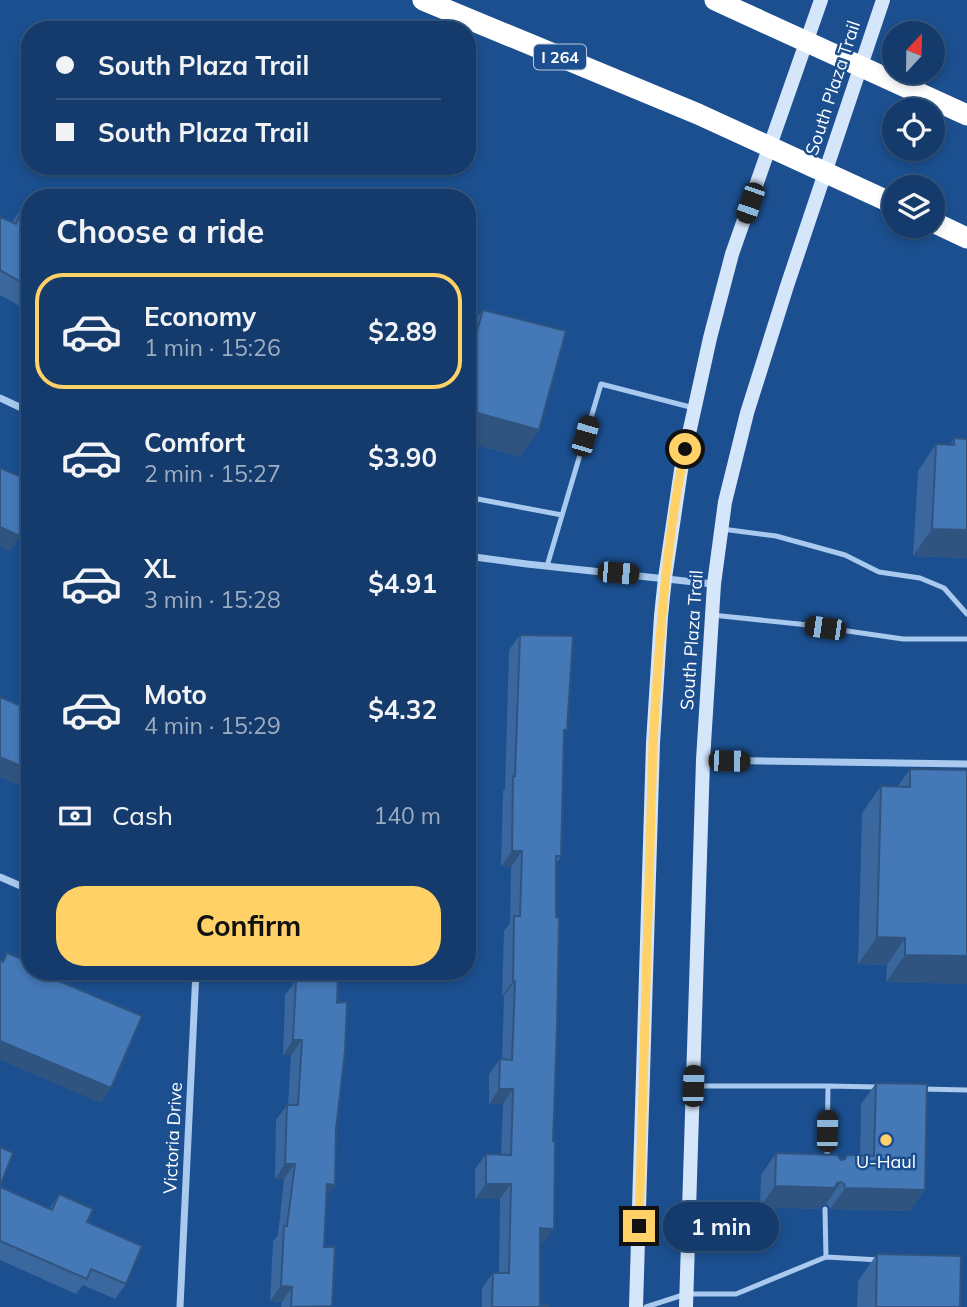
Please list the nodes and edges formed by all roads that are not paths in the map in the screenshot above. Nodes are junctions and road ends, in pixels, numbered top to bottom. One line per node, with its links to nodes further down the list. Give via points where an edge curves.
1 (423, 0): 5 (highway, I 264)
2 (715, 0): 7 (highway)
3 (821, 0): 13 (main road, South Plaza Trail, via 732,254)
4 (883, 0): 16 (main road, South Plaza Trail, via 747,413)
5 (474, 21)
6 (476, 22): 8 (highway, I 264, via 698,114)
7 (967, 115)
8 (882, 198)
9 (945, 228): 10 (highway)
10 (967, 238)
11 (0, 398): 12 (street)
12 (21, 408)
13 (694, 408): 15 (lane, via 601,384); 19 (main road, South Plaza Trail)
14 (476, 499): 15 (lane)
15 (562, 514): 18 (lane)
16 (722, 529): 20 (main road, South Plaza Trail); 21 (lane, via 776,536 845,555 880,572 920,578 944,588)
17 (476, 557): 18 (street)
18 (547, 566): 19 (street)
19 (665, 578): 20 (street); 40 (main road, South Plaza Trail, via 653,743)
20 (714, 584): 22 (main road, South Plaza Trail)
21 (967, 614)
22 (712, 615): 23 (lane, via 902,639); 24 (main road, South Plaza Trail)
23 (967, 639)
24 (703, 760): 25 (street); 29 (main road, South Plaza Trail)
25 (967, 764)
26 (0, 877): 27 (street)
27 (21, 886)
28 (196, 980): 39 (street, Victoria Drive)
29 (693, 1086): 30 (lane); 38 (main road, South Plaza Trail)
30 (828, 1086): 31 (lane); 34 (lane)
31 (883, 1087)
32 (911, 1088): 33 (lane)
33 (967, 1090)
34 (827, 1164)
35 (825, 1209): 36 (lane)
36 (826, 1257): 37 (lane); 38 (lane, via 736,1294)
37 (890, 1260)
38 (686, 1300): 41 (lane)
39 (180, 1307)
40 (636, 1307)
41 (646, 1307)

